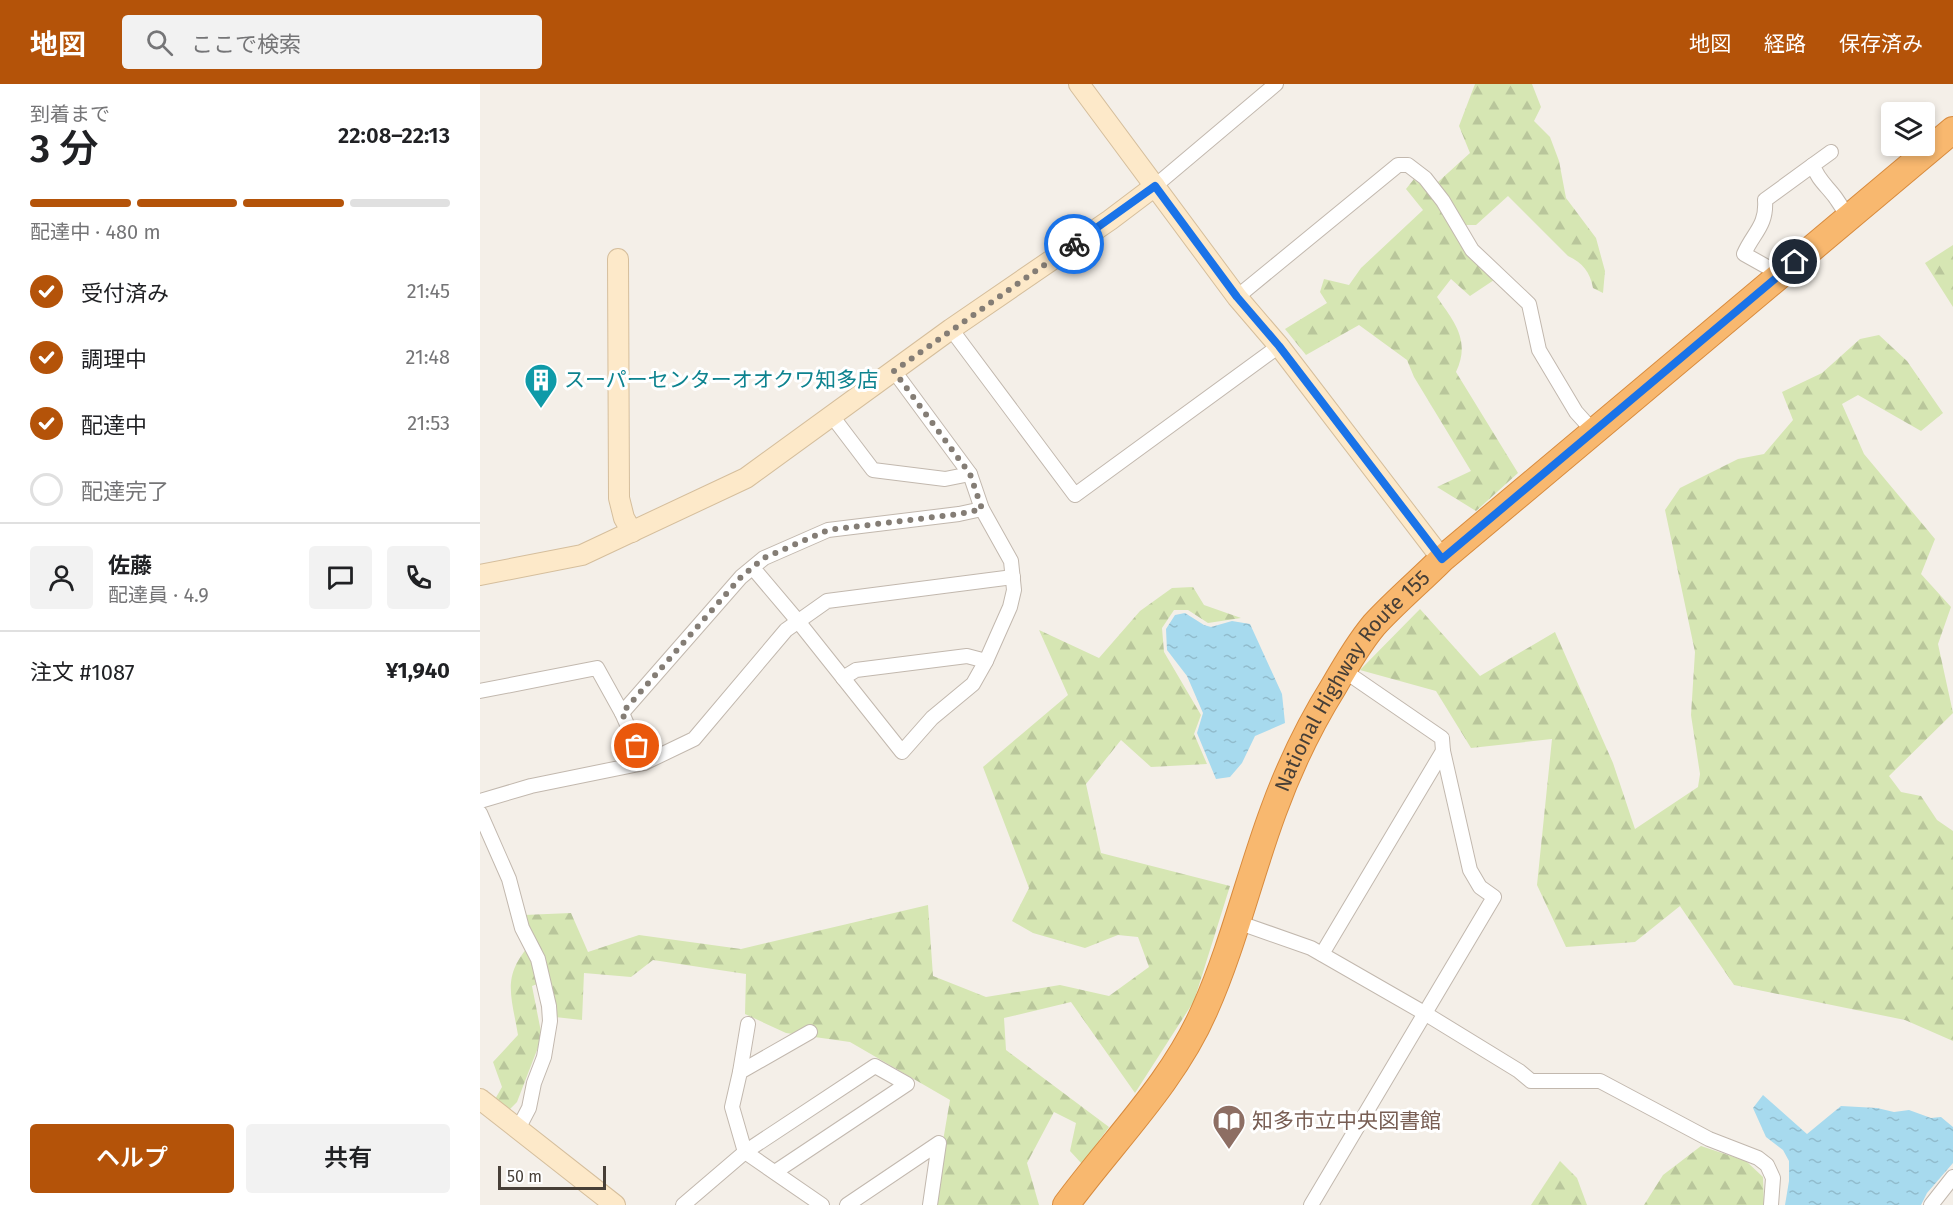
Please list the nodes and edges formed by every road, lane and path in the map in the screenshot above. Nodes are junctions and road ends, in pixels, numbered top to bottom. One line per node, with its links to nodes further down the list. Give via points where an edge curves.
1 (1079, 84): 6 (street)
2 (1276, 84): 6 (street)
3 (1953, 130): 7 (highway, National Highway Route 155)
4 (1831, 152): 5 (street)
5 (1813, 165): 7 (street); 9 (street, via 1766,200 1764,221 1744,254)
6 (1155, 186): 10 (street); 11 (street)
7 (1849, 218): 9 (highway, National Highway Route 155)
8 (618, 259): 18 (street, via 620,498)
9 (1778, 278): 15 (highway, National Highway Route 155)
10 (1237, 297): 12 (street); 15 (street, via 1398,165 1408,165 1425,178 1443,201 1472,250 1529,304 1539,350 1576,412)
11 (951, 329): 12 (street, via 1075,495); 13 (street)
12 (1279, 346): 19 (street)
13 (894, 371): 14 (street); 16 (street)
14 (832, 416): 16 (street, via 873,470 945,479); 18 (street, via 746,478)
15 (1594, 432): 19 (highway, National Highway Route 155)
16 (970, 474): 17 (street)
17 (982, 509): 20 (street, via 828,530 764,558); 22 (street, via 1011,561)
18 (632, 532): 21 (street, via 582,555)
19 (1442, 559): 25 (highway, National Highway Route 155, via 1374,626)
20 (753, 567): 23 (street); 28 (street)
21 (480, 575)
22 (1013, 577): 23 (street, via 827,601); 24 (street, via 1010,607)
23 (797, 620): 26 (street); 30 (street, via 694,739)
24 (986, 661): 26 (street, via 967,656 856,670); 26 (street, via 972,684 932,718 902,752)
25 (1343, 670): 29 (street, via 1442,738); 33 (highway, National Highway Route 155, via 1294,760)
26 (843, 678)
27 (480, 691): 28 (street, via 597,668)
28 (622, 713): 30 (street)
29 (1443, 751): 34 (street); 35 (street, via 1470,870 1480,887 1494,897)
30 (644, 763): 31 (street, via 531,786)
31 (480, 801)
32 (480, 813): 40 (street, via 509,879 522,928 538,959 549,1006 544,1057 529,1108)
33 (1237, 922): 34 (street); 49 (highway, National Highway Route 155, via 1205,1010 1183,1051)
34 (1322, 954): 35 (street)
35 (1426, 1014): 50 (street); 51 (street, via 1531,1081 1600,1081 1709,1139 1758,1158 1773,1178)
36 (748, 1023): 38 (street)
37 (810, 1032): 38 (street)
38 (740, 1072): 41 (street, via 732,1107)
39 (480, 1099): 40 (street)
40 (518, 1129): 44 (street)
41 (745, 1152): 42 (street); 42 (street, via 875,1066 907,1084); 45 (street)
42 (775, 1172): 46 (street)
43 (1953, 1177): 52 (street)
44 (615, 1205)
45 (682, 1205)
46 (822, 1205)
47 (847, 1205): 48 (street, via 939,1143)
48 (930, 1205)
49 (1066, 1205)
50 (1311, 1205)
51 (1771, 1205)
52 (1930, 1205)

